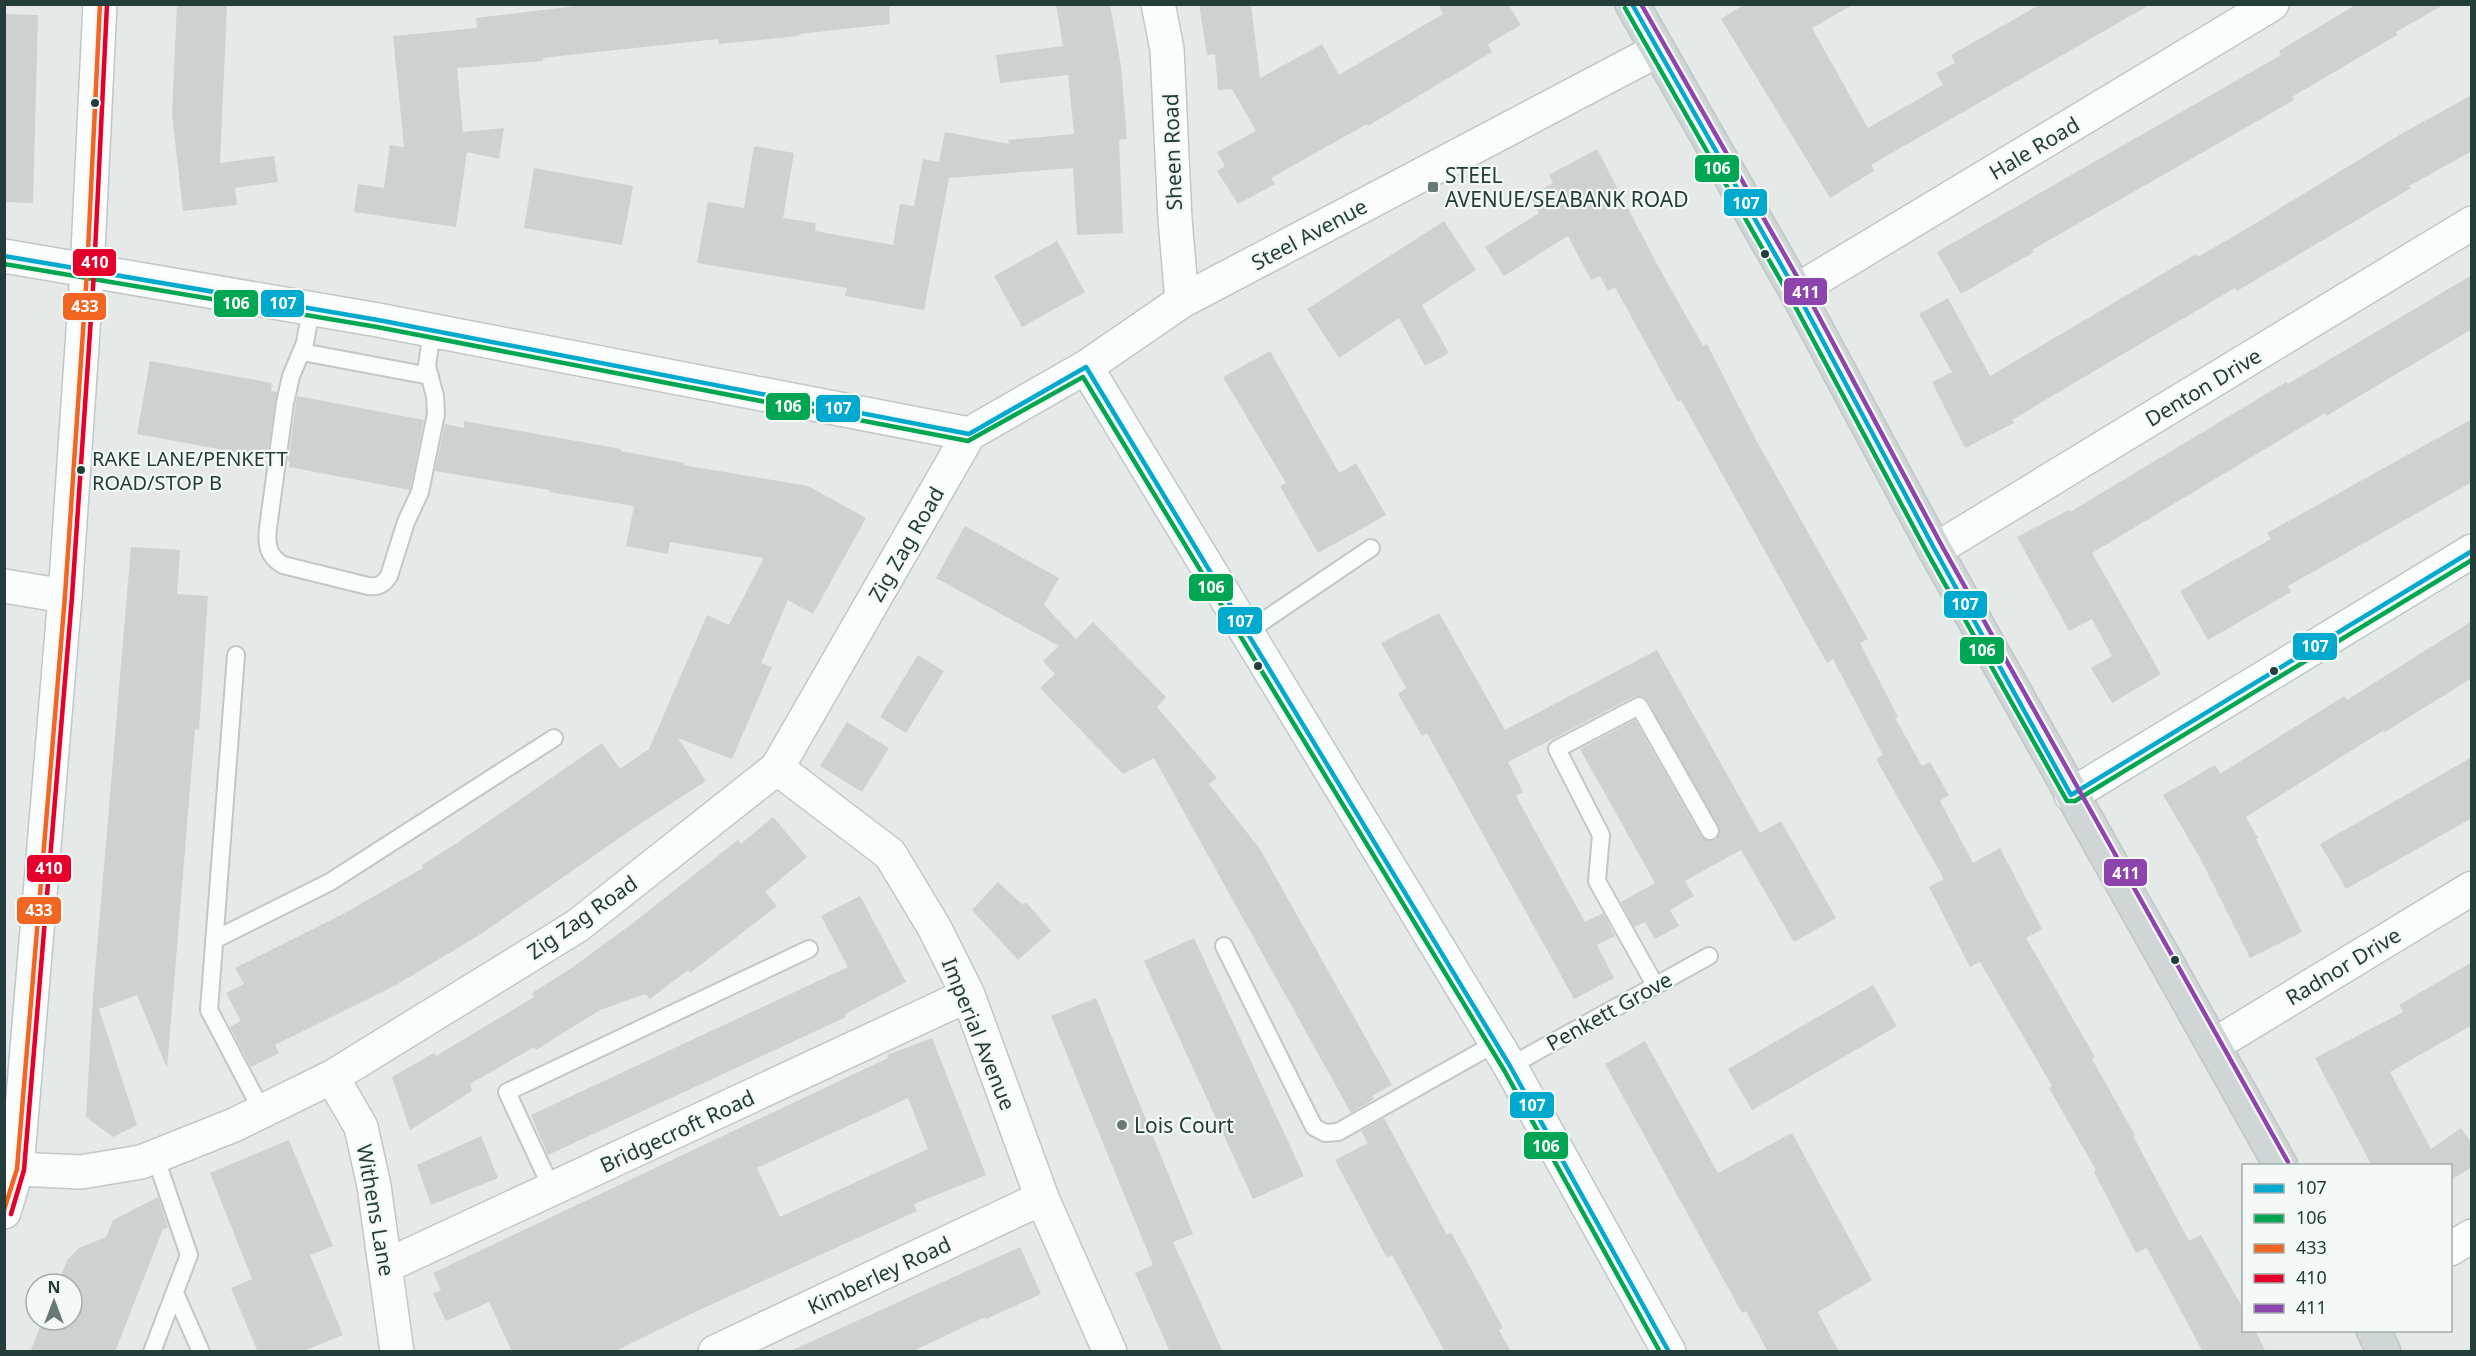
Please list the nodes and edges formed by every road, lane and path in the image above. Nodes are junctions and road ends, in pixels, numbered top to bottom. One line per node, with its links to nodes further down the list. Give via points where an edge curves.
1 (100, 4): 8 (street)
2 (1158, 4): 10 (street, Sheen Road, via 1167,49 1174,219)
3 (1632, 4): 5 (main road)
4 (2272, 4): 9 (street, Hale Road)
5 (1658, 50): 9 (main road); 10 (street, Steel Avenue)
6 (2472, 223): 18 (street, Denton Drive)
7 (4, 256): 8 (street)
8 (87, 272): 11 (street); 21 (street)
9 (1797, 291): 18 (main road)
10 (1182, 301): 14 (street, Steel Avenue)
11 (311, 309): 12 (street); 13 (lane)
12 (432, 331): 15 (lane); 16 (street)
13 (302, 352): 15 (lane); 15 (lane, via 285,403 267,528 268,549 272,559 283,565 368,586 384,584 389,576 420,492 436,414)
14 (1086, 367): 16 (street, Steel Avenue); 22 (street)
15 (430, 376)
16 (969, 434): 25 (street, Zig Zag Road)
17 (1371, 548): 22 (lane)
18 (1935, 550): 26 (main road)
19 (2472, 551): 26 (street)
20 (4, 586): 21 (street)
21 (64, 596): 41 (street)
22 (1247, 632): 36 (street)
23 (237, 656): 29 (lane)
24 (554, 738): 29 (lane, via 330,882)
25 (777, 768): 34 (street, Imperial Avenue, via 890,854); 37 (street, Zig Zag Road, via 577,926)
26 (2071, 795): 35 (main road)
27 (1710, 831): 33 (lane, via 1639,706 1557,749 1601,835 1597,881)
28 (2472, 888): 35 (street, Radnor Drive)
29 (214, 940): 38 (lane, via 209,1010)
30 (1224, 946): 36 (lane, Penkett Grove, via 1314,1127 1325,1133 1338,1132)
31 (809, 949): 42 (lane, via 507,1092)
32 (1709, 956): 33 (lane, Penkett Grove)
33 (1655, 985): 36 (lane, Penkett Grove)
34 (968, 995): 42 (street, Bridgecroft Road); 43 (street, Imperial Avenue)
35 (2214, 1045): 40 (main road)
36 (1503, 1055): 55 (street)
37 (332, 1077): 38 (street, Zig Zag Road); 47 (street, Withens Lane, via 361,1127)
38 (262, 1111): 39 (street, Zig Zag Road)
39 (155, 1156): 41 (street, Zig Zag Road, via 81,1172); 48 (lane, via 189,1255)
40 (2280, 1164)
41 (17, 1169): 44 (street)
42 (552, 1189): 47 (street, Bridgecroft Road)
43 (1042, 1198): 53 (street, Kimberley Road); 54 (street, Imperial Avenue)
44 (4, 1212)
45 (2472, 1236): 46 (street)
46 (2452, 1248)
47 (386, 1266): 52 (street, Withens Lane)
48 (175, 1293): 50 (lane); 51 (lane)
49 (2374, 1332): 56 (main road)
50 (152, 1352)
51 (201, 1352)
52 (397, 1352)
53 (715, 1352)
54 (1110, 1352)
55 (1670, 1352)
56 (2384, 1352)

